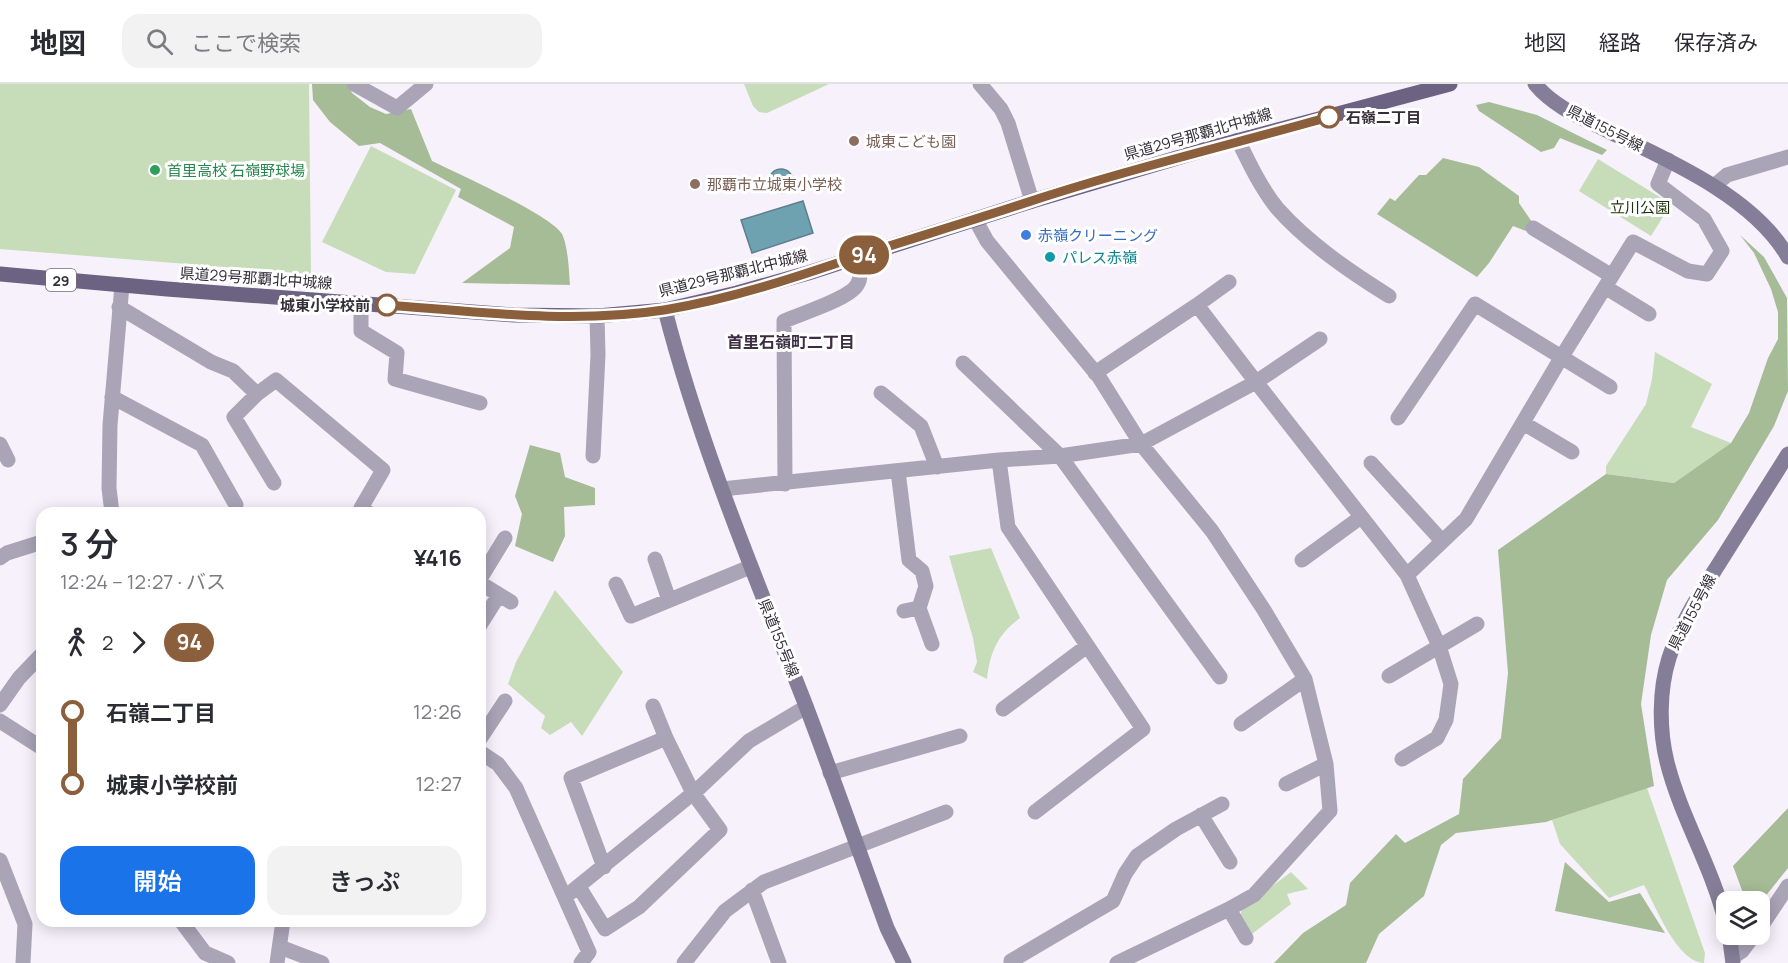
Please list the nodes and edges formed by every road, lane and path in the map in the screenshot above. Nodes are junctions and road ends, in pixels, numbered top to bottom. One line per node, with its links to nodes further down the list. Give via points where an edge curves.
1 (354, 84): 2 (street, via 397,108)
2 (426, 84)
3 (1450, 84): 6 (main road, 県道29号那覇北中城線 / 29)
4 (1535, 84): 7 (main road, 県道155号線, via 1573,114)
5 (982, 85): 10 (street, via 1008,123)
6 (1238, 140): 10 (main road, 県道29号那覇北中城線 / 29); 19 (street, via 1277,207 1311,240)
7 (1668, 160): 9 (main road, 県道155号線); 17 (street, via 1658,184 1704,219 1722,251 1707,274 1688,271 1633,242)
8 (1784, 162): 9 (street, via 1727,175)
9 (1714, 186): 14 (main road, 県道155号線, via 1770,232)
10 (1032, 201): 11 (main road, 県道29号那覇北中城線 / 29)
11 (975, 219): 13 (main road, 県道29号那覇北中城線 / 29); 29 (street, via 987,241)
12 (1533, 228): 17 (street)
13 (855, 257): 23 (main road, 県道29号那覇北中城線 / 29, via 737,293); 50 (street, via 861,275 857,286 838,299 784,321)
14 (1788, 257)
15 (0, 274): 18 (main road, 県道29号那覇北中城線 / 29)
16 (1229, 282): 21 (street)
17 (1608, 282): 24 (street); 27 (street)
18 (122, 285): 20 (main road, 県道29号那覇北中城線 / 29); 22 (street)
19 (1389, 296)
20 (361, 303): 25 (main road, 県道29号那覇北中城線 / 29, via 514,315); 35 (street, via 361,332 397,353 395,379)
21 (1197, 305): 29 (street); 30 (street)
22 (119, 307): 33 (street, via 233,371); 34 (street)
23 (664, 310): 25 (main road, 県道29号那覇北中城線 / 29); 51 (main road, 県道155号線)
24 (1649, 314)
25 (597, 316): 42 (street)
26 (1320, 339): 30 (street)
27 (1561, 358): 31 (street); 36 (street, via 1475,304); 37 (street)
28 (963, 363): 43 (street)
29 (1095, 373): 39 (street)
30 (1256, 382): 39 (street); 55 (street)
31 (1610, 387)
32 (881, 393): 47 (street, via 921,426)
33 (257, 394): 49 (street, via 234,417); 54 (street, via 276,380 383,470)
34 (112, 397): 52 (street, via 202,445); 53 (street)
35 (480, 404)
36 (1398, 418)
37 (1523, 423): 40 (street); 57 (street, via 1466,519)
38 (0, 444): 44 (street)
39 (1141, 444): 43 (street); 76 (street, via 1212,531)
40 (1572, 452)
41 (1788, 454): 105 (main road, 県道155号線, via 1693,605 1668,658 1662,686 1667,762)
42 (593, 456)
43 (1060, 456): 45 (street); 75 (street)
44 (8, 460)
45 (999, 460): 47 (street); 71 (street, via 1008,527)
46 (1371, 463): 57 (street)
47 (937, 467): 48 (street)
48 (898, 471): 50 (street); 70 (street, via 909,560 922,571 926,586 912,610)
49 (274, 483)
50 (784, 484): 51 (street)
51 (722, 489): 62 (main road, 県道155号線)
52 (236, 505)
53 (112, 507)
54 (362, 507)
55 (1362, 517): 61 (street); 64 (street)
56 (505, 537): 63 (street)
57 (1442, 542): 64 (street)
58 (36, 544): 59 (street)
59 (0, 558)
60 (655, 558): 67 (street)
61 (1302, 560)
62 (750, 567): 67 (street); 80 (main road, 県道155号線)
63 (486, 570)
64 (1407, 575): 72 (street)
65 (616, 584): 67 (street, via 631,616)
66 (486, 585): 68 (street, via 505,598)
67 (669, 600)
68 (486, 619)
69 (1477, 624): 72 (street)
70 (932, 644)
71 (1087, 646): 81 (street); 96 (street, via 1143,729)
72 (1439, 646): 74 (street); 89 (street, via 1450,684 1446,720 1437,738)
73 (36, 660): 78 (street)
74 (1389, 676)
75 (1220, 677)
76 (1305, 680): 83 (street); 90 (street)
77 (505, 701): 84 (street)
78 (0, 705)
79 (653, 706): 86 (street)
80 (806, 706): 91 (main road, 県道155号線); 93 (street, via 749,741)
81 (1003, 709)
82 (0, 721): 87 (street)
83 (1240, 724)
84 (486, 730)
85 (960, 736): 91 (street)
86 (666, 738): 93 (street); 101 (street, via 571,778)
87 (36, 744)
88 (486, 756): 106 (street, via 498,764 516,788)
89 (1402, 759)
90 (1326, 764): 92 (street); 107 (street, via 1330,811 1254,895)
91 (830, 773): 98 (main road, 県道155号線)
92 (1286, 784)
93 (693, 793): 101 (street); 102 (street, via 720,830 639,907 605,929)
94 (1222, 804): 97 (street)
95 (946, 812): 98 (street)
96 (1035, 813)
97 (1201, 816): 100 (street); 125 (street, via 1137,856 1113,901)
98 (857, 845): 104 (street); 124 (main road, 県道155号線)
99 (0, 860): 117 (street, via 25,924)
100 (1230, 862)
101 (604, 867): 102 (street)
102 (579, 886): 106 (street)
103 (1788, 886): 108 (street)
104 (752, 890): 122 (street, via 725,910); 123 (street)
105 (1716, 891)
106 (566, 897): 121 (street, via 589,952)
107 (1229, 909): 111 (street); 115 (street)
108 (1770, 913)
109 (186, 927): 118 (street, via 206,953)
110 (282, 927): 114 (street)
111 (1246, 938)
112 (1731, 945): 116 (main road)
113 (1747, 945): 116 (street)
114 (280, 947): 119 (street); 120 (street)
115 (1139, 959): 126 (street)
116 (1733, 960)
117 (23, 963)
118 (228, 963)
119 (277, 963)
120 (322, 963)
121 (581, 963)
122 (684, 963)
123 (779, 963)
124 (904, 963)
125 (1011, 963)
126 (1116, 963)

